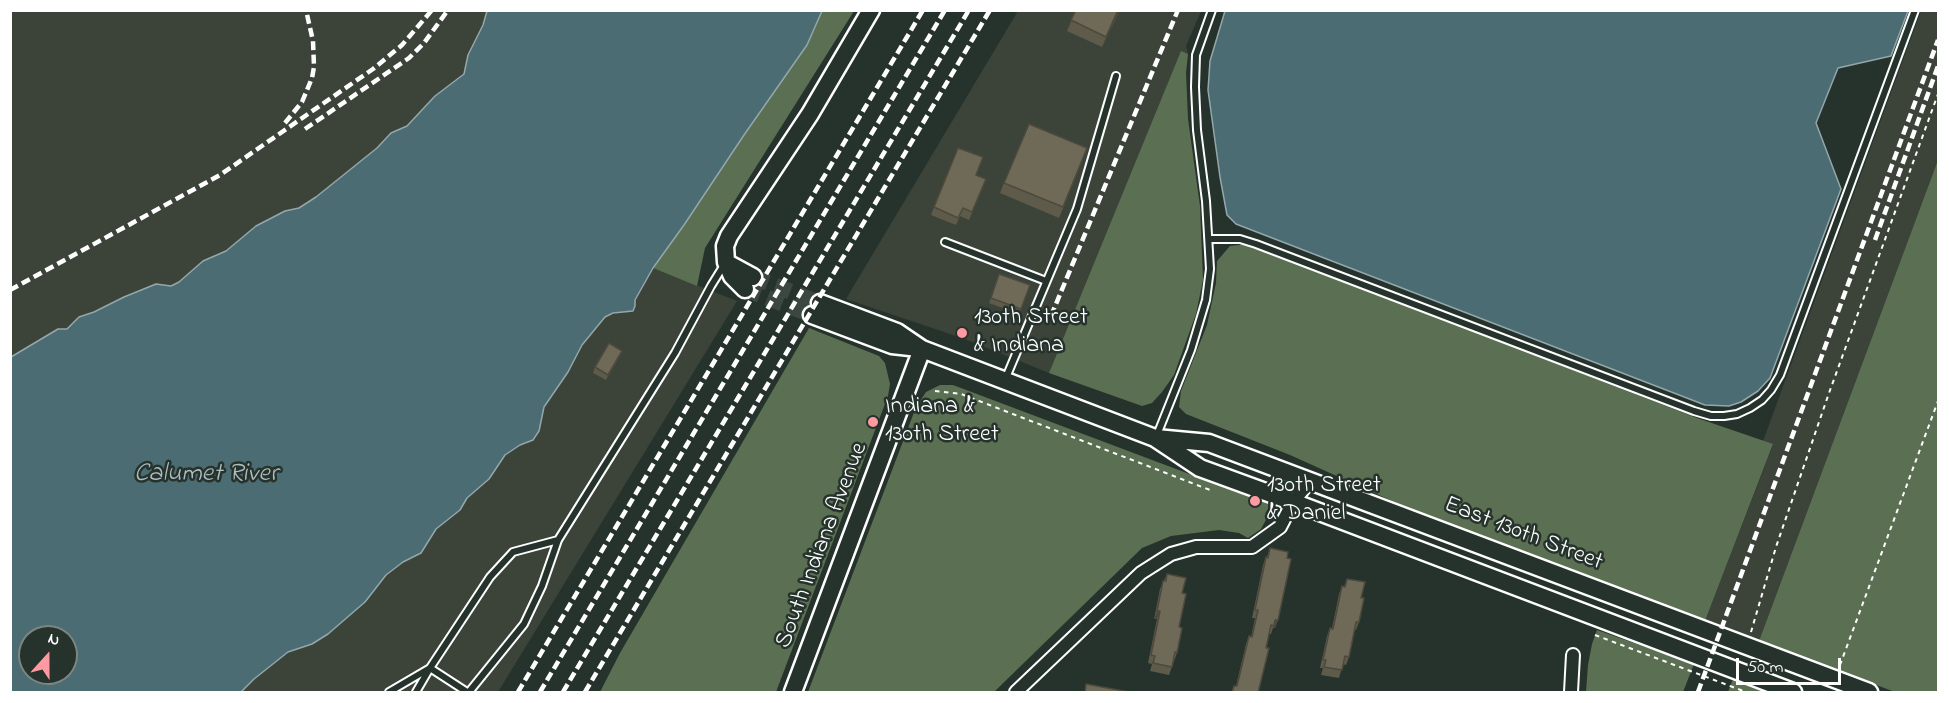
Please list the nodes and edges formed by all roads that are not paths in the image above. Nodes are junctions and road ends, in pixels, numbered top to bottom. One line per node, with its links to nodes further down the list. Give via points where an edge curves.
1 (871, 10): 7 (main road, via 810,114 729,236)
2 (1212, 10): 5 (lane, via 1196,55 1195,76)
3 (1915, 10): 5 (lane, via 1780,375 1762,400 1737,414 1711,416 1694,411 1256,244)
4 (1116, 76): 8 (lane, via 1077,209)
5 (1209, 238): 13 (lane, via 1206,300 1191,350)
6 (945, 242): 8 (lane)
7 (726, 262): 9 (main road, via 732,276); 16 (lane, via 675,353)
8 (1046, 281): 12 (lane)
9 (749, 283)
10 (816, 309): 11 (main road, East 130th Street, via 892,345)
11 (922, 349): 12 (main road, East 130th Street); 22 (main road, South Indiana Avenue)
12 (1005, 380): 13 (main road, East 130th Street)
13 (1155, 438): 14 (main road, East 130th Street, via 1209,443); 15 (main road, East 130th Street, via 1200,468)
14 (1310, 481): 15 (street); 26 (main road, East 130th Street)
15 (1293, 501): 23 (street, via 1280,527 1252,547 1196,547 1171,554 1141,573); 25 (main road, East 130th Street)
16 (558, 540): 18 (lane, via 513,552 490,578); 21 (lane, via 524,624)
17 (1573, 655): 24 (street)
18 (430, 668): 19 (lane); 20 (lane); 21 (lane)
19 (388, 693)
20 (416, 693)
21 (468, 693)
22 (793, 693)
23 (1016, 693)
24 (1571, 693)
25 (1793, 693)
26 (1869, 693)

